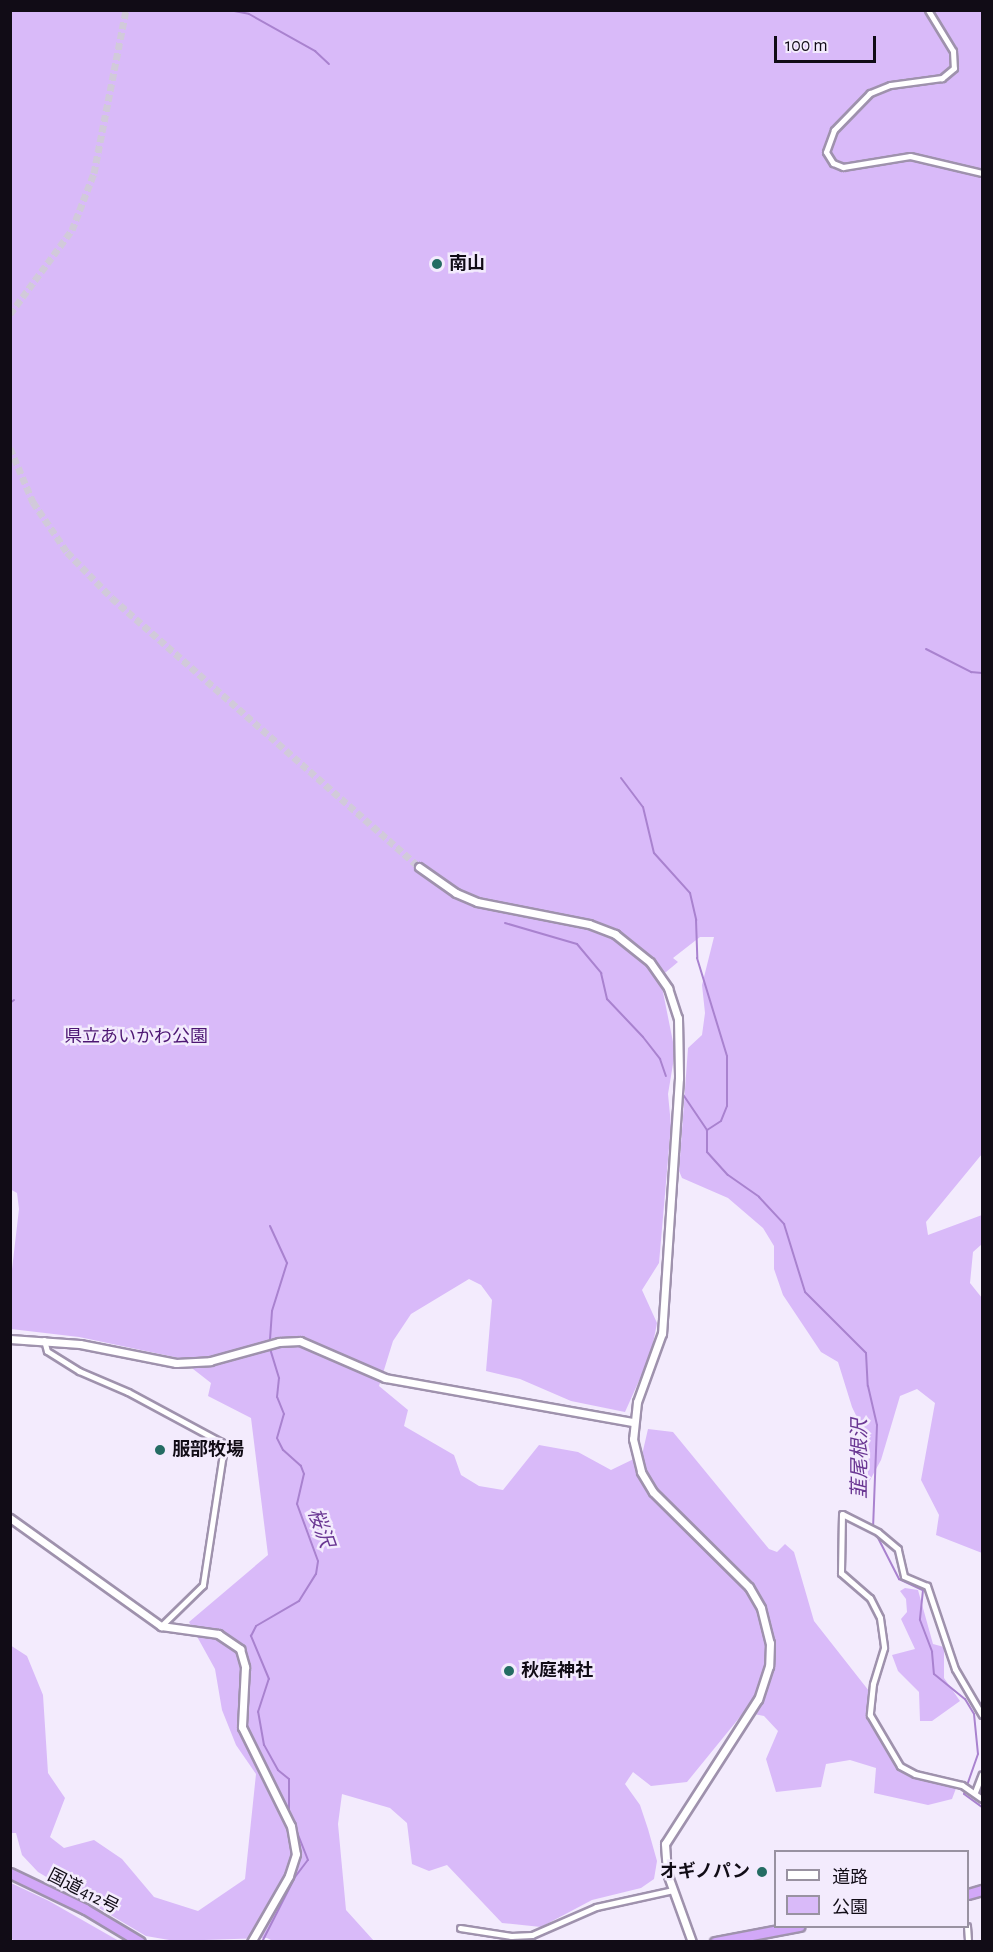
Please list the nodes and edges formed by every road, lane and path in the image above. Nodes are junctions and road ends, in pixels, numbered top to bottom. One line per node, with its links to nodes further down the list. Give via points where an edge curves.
1 (928, 10): 2 (street, via 953,51 954,68 942,78 890,85 870,93 834,130 826,152 833,163 843,167 910,156)
2 (982, 173)
3 (419, 867): 6 (street, via 456,893 497,907 589,924 615,934 650,962 674,1003 680,1057 662,1333)
4 (10, 1339): 5 (street)
5 (44, 1340): 6 (street, via 176,1364 210,1361 279,1342 311,1344 361,1370 422,1387); 8 (street, via 47,1351 79,1371 128,1392 224,1447 204,1585)
6 (633, 1422): 14 (street, via 637,1460 647,1483 749,1587 764,1614 770,1643 769,1666 758,1699 665,1844)
7 (10, 1518): 8 (street)
8 (161, 1626): 18 (street, via 218,1634 240,1649 245,1667 242,1727 291,1827 293,1866)
9 (982, 1715): 11 (street, via 955,1669 927,1586 904,1576 898,1549 879,1532 842,1514 841,1573 870,1598 880,1617 884,1648 873,1684 870,1715 900,1766)
10 (982, 1774): 11 (street)
11 (975, 1792): 12 (street)
12 (982, 1799)
13 (10, 1873): 17 (highway, 国道412号)
14 (673, 1890): 15 (street, via 596,1907 532,1935 511,1936); 19 (street)
15 (460, 1928)
16 (789, 1928): 20 (highway)
17 (140, 1941)
18 (251, 1941)
19 (692, 1941)
20 (715, 1941)

